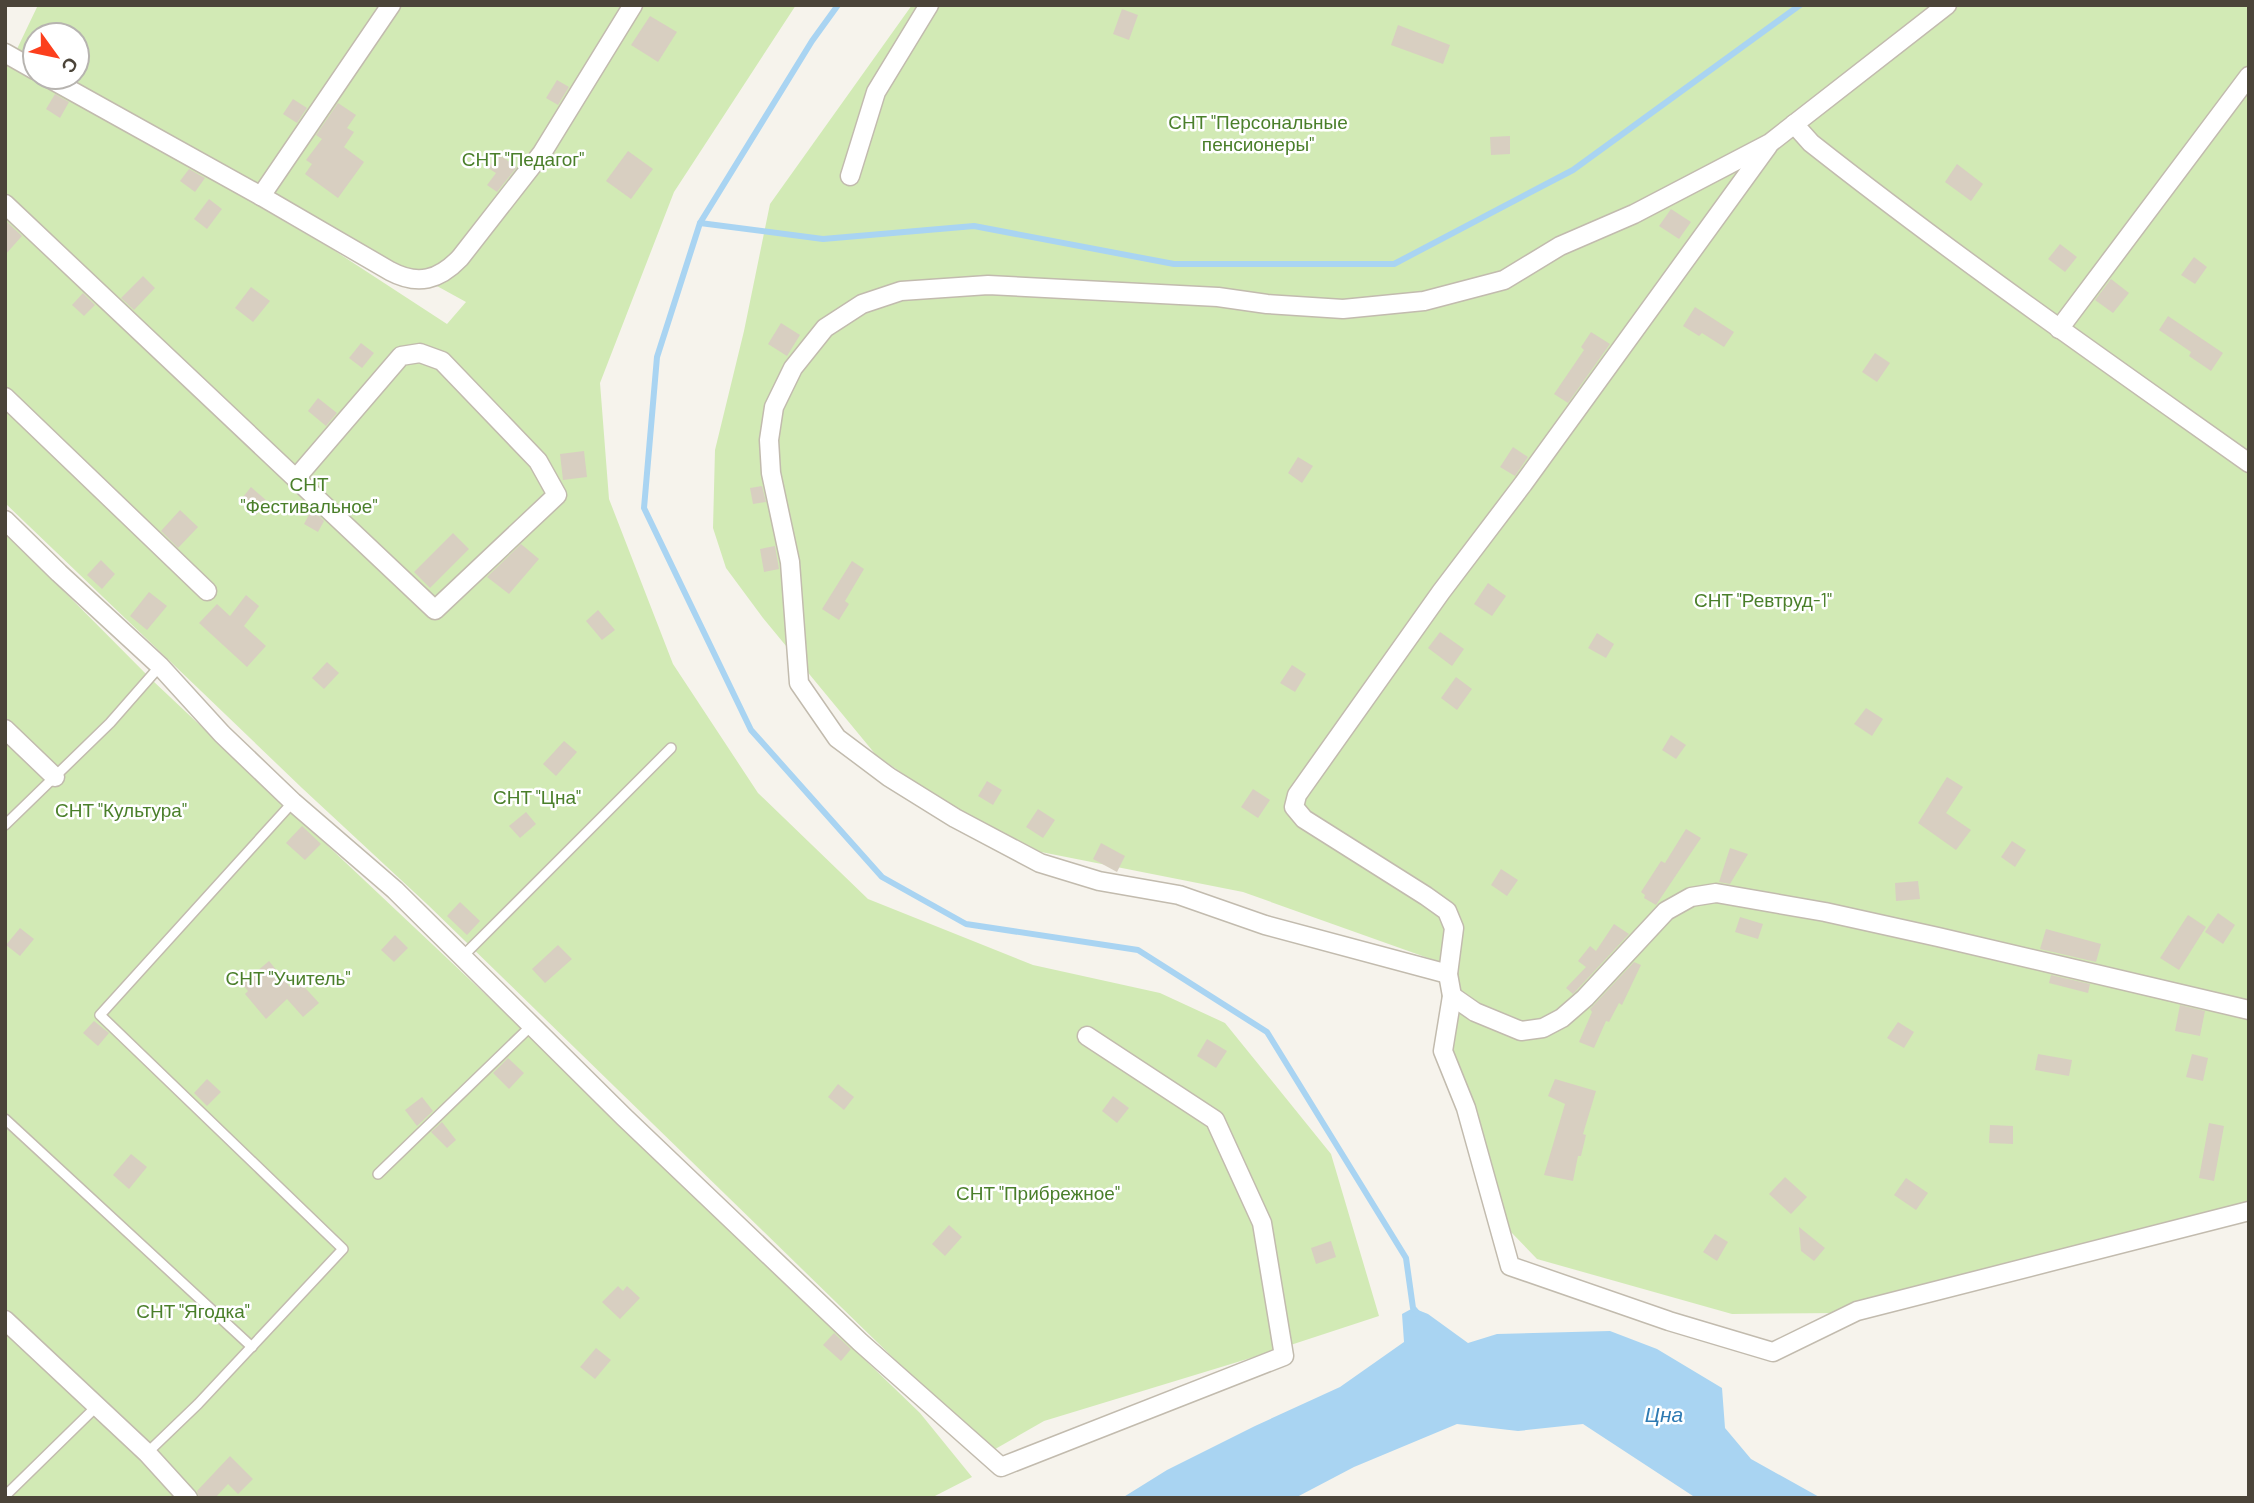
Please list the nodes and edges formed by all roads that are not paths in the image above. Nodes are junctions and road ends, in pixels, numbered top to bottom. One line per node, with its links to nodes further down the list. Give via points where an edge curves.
1 (391, 5): 12 (street)
2 (633, 5): 12 (street, via 542,153 460,258 435,278 402,277)
3 (929, 5): 11 (street, via 876,92)
4 (1947, 5): 9 (street)
5 (5, 52): 6 (street)
6 (21, 62)
7 (2249, 76): 14 (street)
8 (72, 91): 12 (street)
9 (1794, 124): 10 (street); 14 (street, via 1867,187)
10 (1770, 143): 27 (street, via 1297,795 1294,807 1304,819 1447,911 1454,928); 27 (street, via 1634,214 1560,246 1504,280 1424,300 1343,309 1218,297 988,285 901,291 862,304 825,328 793,368 774,407 771,473 790,562 799,683 838,738 955,818 1040,863 1099,881 1180,895 1265,925)
11 (850, 176)
12 (261, 196)
13 (5, 204): 17 (street)
14 (2059, 329): 16 (street)
15 (5, 397): 19 (street)
16 (2248, 461)
17 (297, 477): 17 (street, via 401,356 420,353 442,362 538,461 557,495 435,610)
18 (5, 520): 20 (street)
19 (207, 591)
20 (160, 666): 23 (lane); 24 (street)
21 (5, 729): 23 (street)
22 (671, 748): 26 (lane)
23 (55, 777): 25 (lane)
24 (293, 802): 26 (street, via 396,890); 36 (lane, via 100,1015 343,1249)
25 (5, 825)
26 (463, 956): 30 (street)
27 (1448, 974): 28 (street)
28 (1452, 996): 29 (street, via 1475,1013 1521,1031 1543,1028 1585,998 1666,911 1691,897 1716,893 1825,912); 34 (street, via 1443,1051 1466,1108 1510,1266 1773,1352 1857,1311)
29 (2249, 1010)
30 (532, 1025): 31 (street, via 860,1342 1001,1467 1284,1356 1262,1223 1215,1119); 33 (lane)
31 (1087, 1036)
32 (5, 1119): 36 (lane)
33 (378, 1174)
34 (2249, 1211)
35 (5, 1320): 37 (street)
36 (253, 1347): 38 (lane)
37 (97, 1406): 38 (street); 39 (lane)
38 (147, 1453): 40 (street)
39 (5, 1496)
40 (188, 1498)

